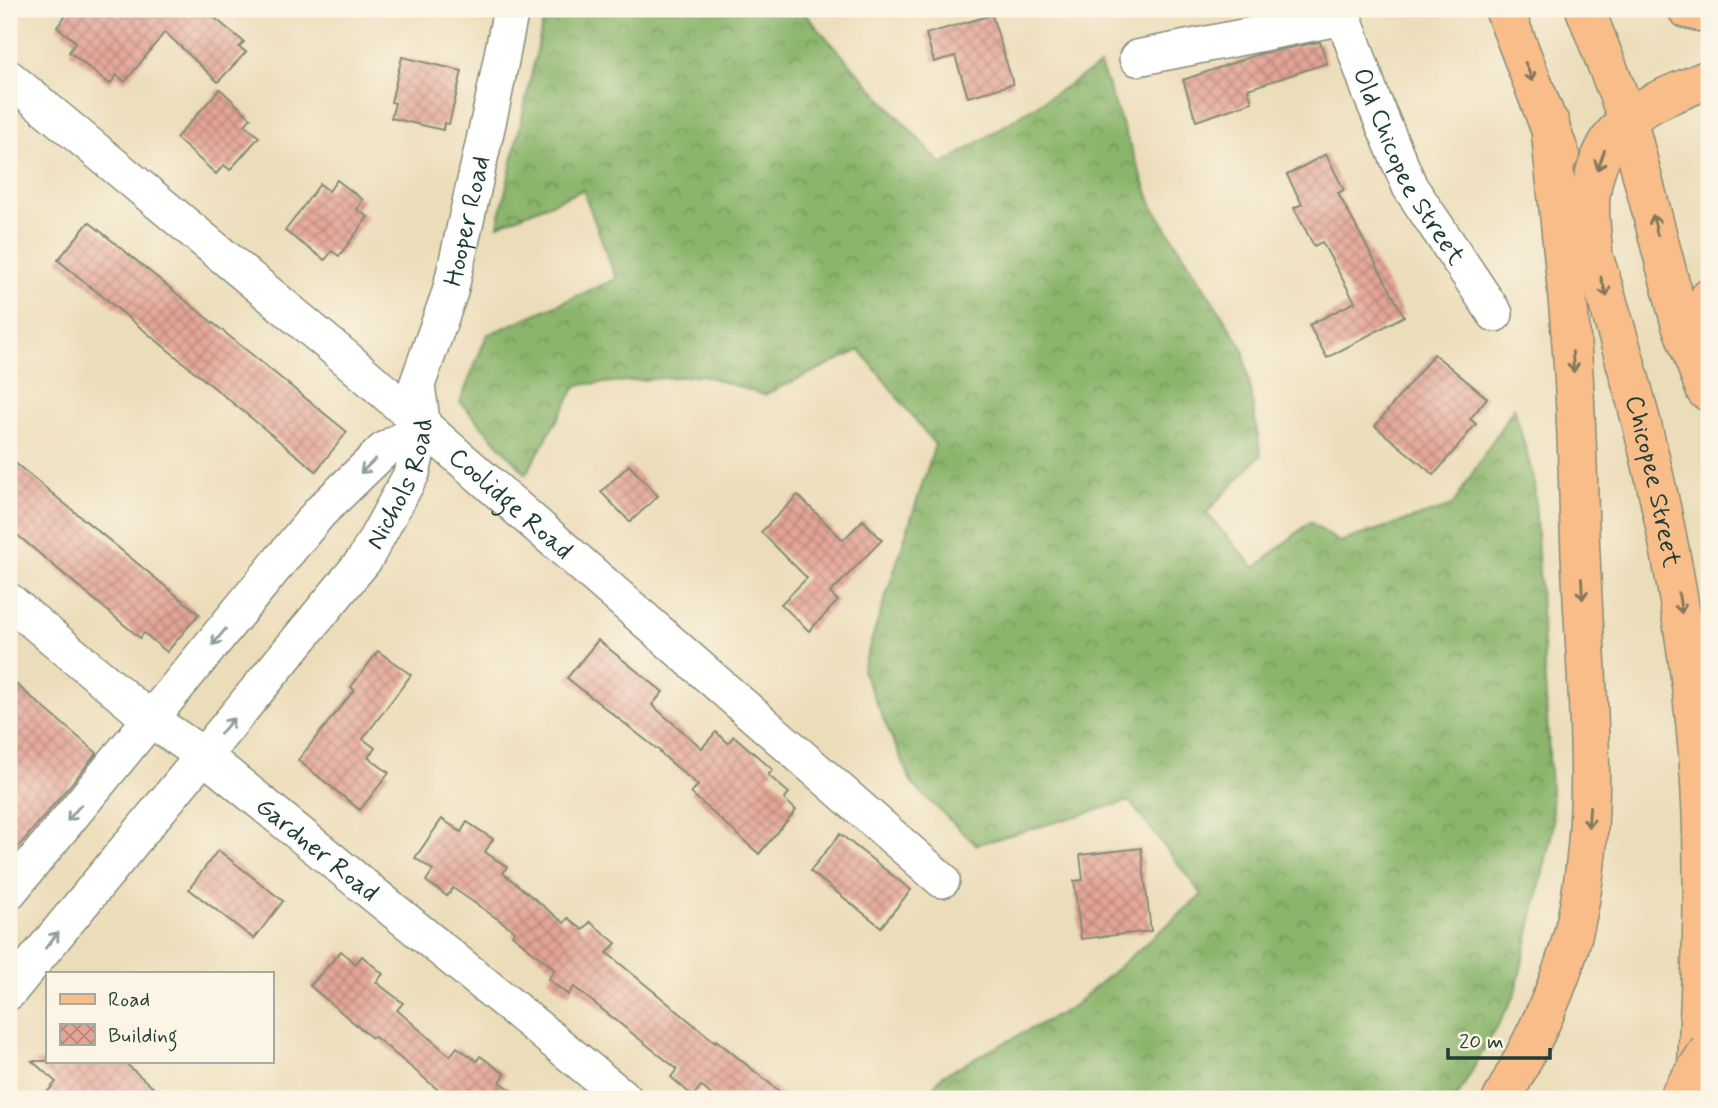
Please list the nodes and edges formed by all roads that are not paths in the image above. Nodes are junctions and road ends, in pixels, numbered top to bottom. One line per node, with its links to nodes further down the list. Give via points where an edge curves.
1 (511, 9): 16 (street, Hooper Road, via 450,292 416,385)
2 (1504, 9): 11 (main road, Chicopee Street, one-way to 11)
3 (1585, 9): 10 (main road)
4 (1687, 9): 6 (main road)
5 (1342, 13): 7 (street); 14 (street, Old Chicopee Street, via 1410,187)
6 (1709, 14)
7 (1137, 58)
8 (9, 78): 16 (street, Coolidge Road)
9 (1709, 79): 10 (main road)
10 (1627, 117): 12 (main road, one-way to 12, via 1610,137 1591,193); 15 (main road, one-way to 10, via 1677,311)
11 (1549, 124): 12 (main road, Chicopee Street); 26 (main road, one-way to 26, via 1573,363 1590,726 1588,831 1580,903 1559,983)
12 (1592, 252): 29 (main road, Chicopee Street, one-way to 29, via 1654,469 1688,661 1702,839)
13 (1709, 298): 15 (main road, via 1705,347)
14 (1495, 314)
15 (1708, 400)
16 (423, 427): 18 (street, Nichols Road, one-way to 18, via 384,450 320,512); 19 (street, Nichols Road, one-way to 16, via 365,559 412,473); 20 (street, Coolidge Road)
17 (9, 601): 18 (street, Gardner Road)
18 (151, 720): 19 (street, Gardner Road); 21 (street, Nichols Road, one-way to 21)
19 (203, 755): 22 (street, Nichols Road, one-way to 19); 25 (street, Gardner Road)
20 (942, 880)
21 (9, 892)
22 (9, 992)
23 (1709, 1050): 27 (main road, bridge)
24 (1709, 1071): 28 (main road)
25 (625, 1099)
26 (1502, 1099)
27 (1676, 1099)
28 (1688, 1099)
29 (1696, 1099)

